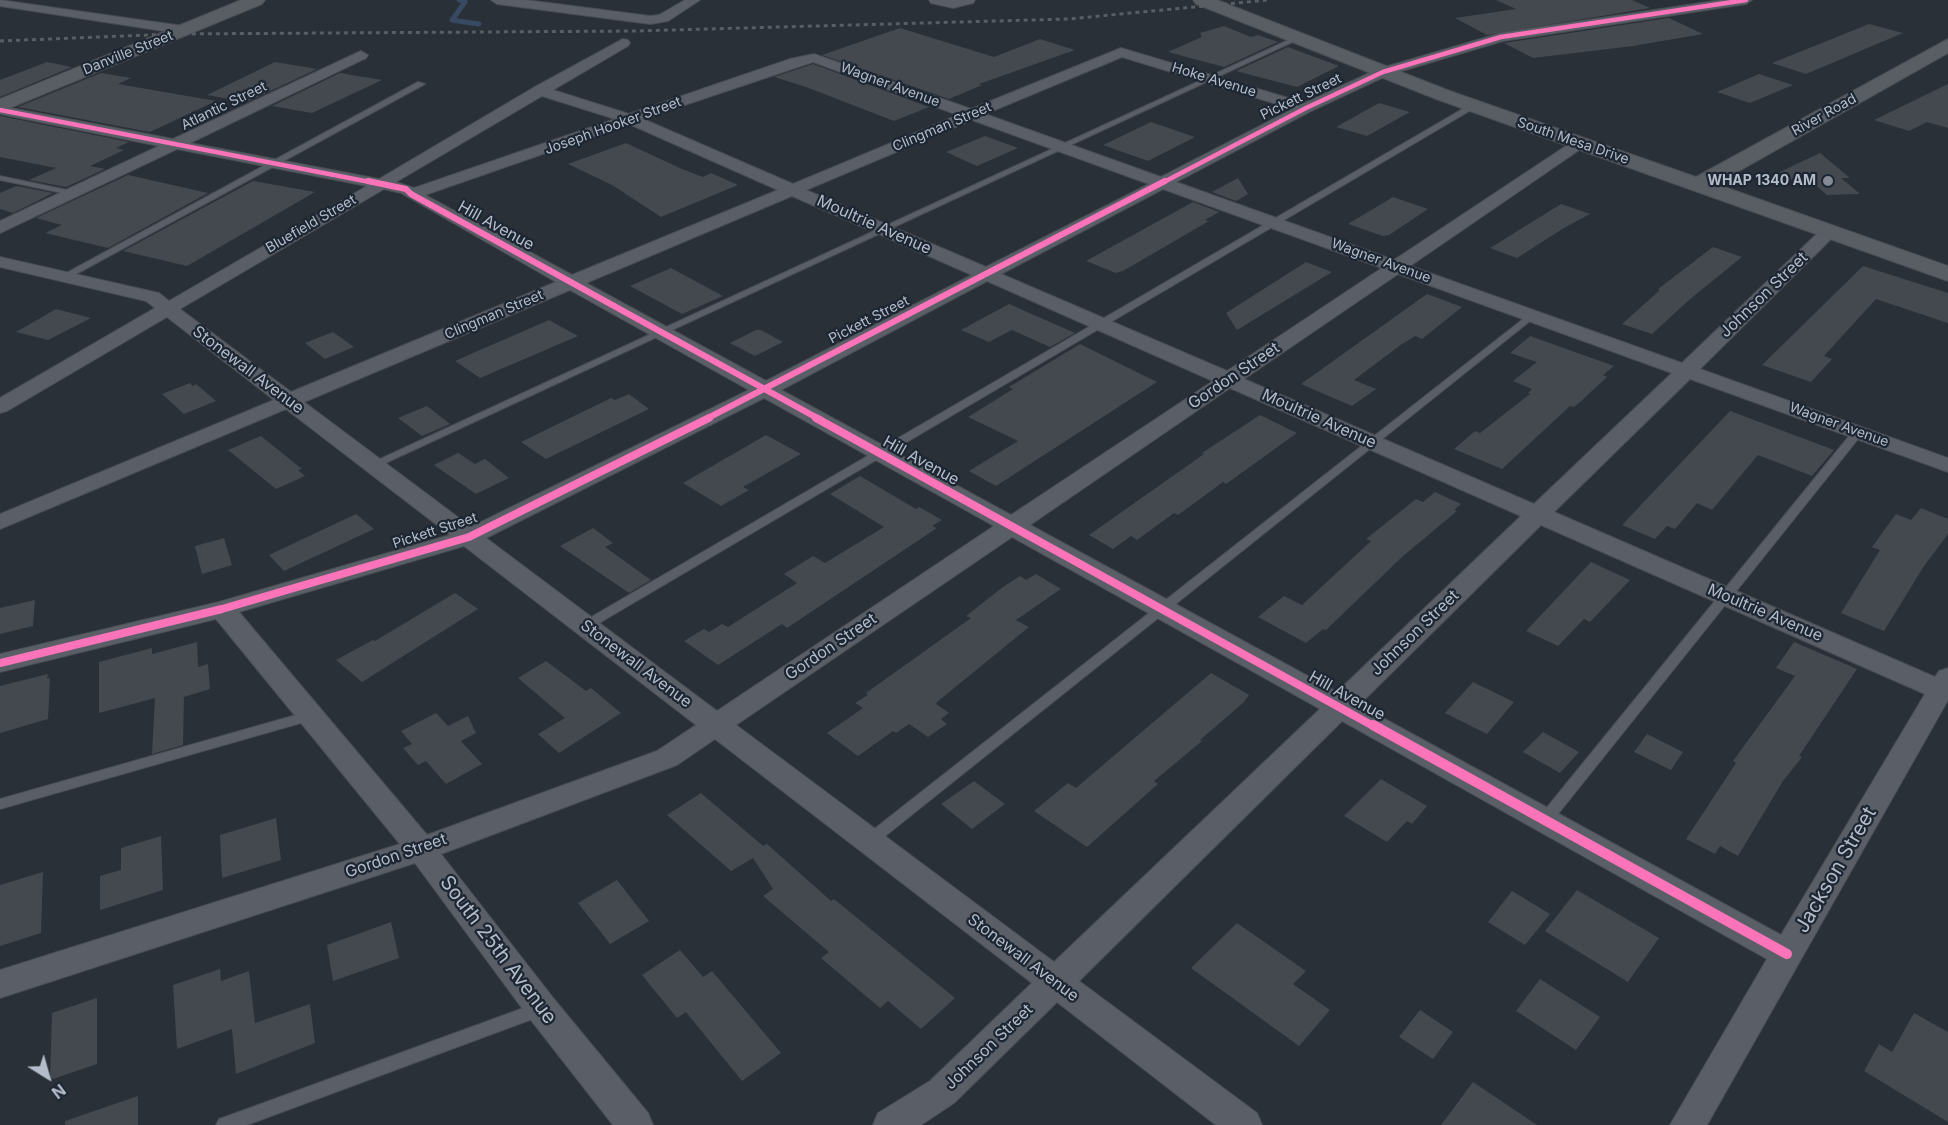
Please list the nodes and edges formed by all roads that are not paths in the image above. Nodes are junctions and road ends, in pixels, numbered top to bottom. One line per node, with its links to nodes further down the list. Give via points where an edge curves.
1 (41, 0): 10 (street)
2 (256, 0): 11 (street, Danville Street)
3 (497, 0): 4 (street, via 650,20 663,18)
4 (694, 0)
5 (935, 0): 6 (street, via 953,4)
6 (969, 0)
7 (1202, 0): 12 (street, South Mesa Drive)
8 (1746, 0): 18 (street, Pickett Street, via 1500,37)
9 (0, 2): 10 (street)
10 (23, 6): 11 (street)
11 (183, 30): 23 (street, Danville Street)
12 (1297, 38): 18 (street, South Mesa Drive); 19 (lane)
13 (623, 43): 21 (street, Bluefield Street)
14 (1948, 45): 34 (street, River Road)
15 (1121, 52): 19 (street, Hoke Avenue); 25 (street, Clingman Street)
16 (361, 55): 28 (street, Atlantic Street)
17 (814, 58): 25 (street, Wagner Avenue); 26 (street, Joseph Hooker Street, via 784,65)
18 (1383, 72): 22 (street, South Mesa Drive); 24 (street, Pickett Street)
19 (1209, 79): 24 (street, Hoke Avenue); 29 (lane)
20 (421, 84): 30 (lane)
21 (538, 91): 26 (street, Moultrie Avenue); 32 (street, Bluefield Street)
22 (1474, 106): 27 (street, South Mesa Drive); 38 (lane)
23 (0, 108): 28 (street, Hill Avenue)
24 (1306, 108): 33 (street, Pickett Street)
25 (972, 114): 29 (street, Wagner Avenue); 35 (street, Clingman Street)
26 (632, 120): 35 (street, Moultrie Avenue); 37 (street, Joseph Hooker Street)
27 (1580, 143): 34 (street, South Mesa Drive); 43 (street, Gordon Street)
28 (176, 144): 30 (street, Hill Avenue); 36 (street, Atlantic Street)
29 (1062, 147): 33 (street, Wagner Avenue); 40 (lane)
30 (276, 163): 32 (street, Hill Avenue); 46 (lane)
31 (0, 178): 36 (lane)
32 (379, 183): 37 (street, Hill Avenue, via 406,189); 48 (street, Bluefield Street)
33 (1164, 183): 38 (street, Wagner Avenue); 45 (street, Pickett Street)
34 (1700, 185): 41 (street, South Mesa Drive)
35 (792, 190): 40 (street, Moultrie Avenue); 47 (street, Clingman Street)
36 (72, 193): 39 (street, Atlantic Street)
37 (411, 194): 47 (street, Hill Avenue)
38 (1274, 223): 43 (street, Wagner Avenue); 50 (lane)
39 (0, 228)
40 (883, 229): 45 (street, Moultrie Avenue); 51 (lane)
41 (1829, 232): 44 (street, South Mesa Drive); 52 (street, Johnson Street)
42 (0, 262): 46 (street, Stonewall Avenue)
43 (1396, 267): 49 (street, Wagner Avenue); 53 (street, Gordon Street)
44 (1948, 274)
45 (987, 275): 50 (street, Moultrie Avenue); 54 (street, Pickett Street)
46 (64, 277): 48 (street, Stonewall Avenue, via 152,297)
47 (571, 282): 51 (street, Hill Avenue); 55 (street, Clingman Street)
48 (166, 308): 55 (street, Stonewall Avenue); 56 (street, Bluefield Street)
49 (1532, 315): 52 (street, Wagner Avenue); 58 (lane)
50 (1101, 324): 53 (street, Moultrie Avenue); 59 (lane)
51 (661, 332): 54 (street, Hill Avenue); 60 (lane)
52 (1686, 371): 57 (street, Wagner Avenue); 62 (street, Johnson Street)
53 (1228, 380): 58 (street, Moultrie Avenue); 64 (street, Gordon Street)
54 (765, 390): 59 (street, Hill Avenue); 65 (street, Pickett Street)
55 (288, 401): 60 (street, Stonewall Avenue); 63 (street, Clingman Street)
56 (0, 407)
57 (1858, 432): 61 (street, Wagner Avenue); 66 (lane)
58 (1372, 442): 62 (street, Moultrie Avenue); 68 (lane)
59 (880, 453): 64 (street, Hill Avenue); 69 (lane)
60 (373, 465): 65 (street, Stonewall Avenue)
61 (1948, 465)
62 (1538, 514): 66 (street, Moultrie Avenue); 72 (street, Johnson Street)
63 (0, 522)
64 (1011, 526): 68 (street, Hill Avenue); 74 (street, Gordon Street)
65 (469, 537): 67 (street, Pickett Street); 69 (street, Stonewall Avenue)
66 (1725, 596): 71 (street, Moultrie Avenue); 76 (lane)
67 (222, 609): 70 (street, Pickett Street); 73 (street, South 25th Avenue)
68 (1162, 609): 72 (street, Hill Avenue); 77 (lane)
69 (585, 626): 74 (street, Stonewall Avenue)
70 (0, 663)
71 (1944, 683): 79 (street, Jackson Street)
72 (1339, 707): 76 (street, Hill Avenue); 80 (street, Johnson Street)
73 (310, 716): 75 (lane); 78 (street, South 25th Avenue)
74 (716, 725): 77 (street, Stonewall Avenue); 78 (street, Gordon Street, via 667,758)
75 (0, 804)
76 (1545, 820): 79 (street, Hill Avenue)
77 (869, 842): 80 (street, Stonewall Avenue)
78 (421, 849): 81 (street, Gordon Street); 82 (street, South 25th Avenue)
79 (1787, 954): 87 (street, Jackson Street)
80 (1055, 982): 85 (street, Johnson Street, via 942,1092); 86 (street, Stonewall Avenue)
81 (0, 984)
82 (542, 1009): 83 (lane); 84 (street, South 25th Avenue)
83 (225, 1125)
84 (635, 1125)
85 (891, 1125)
86 (1244, 1125)
87 (1688, 1125)

